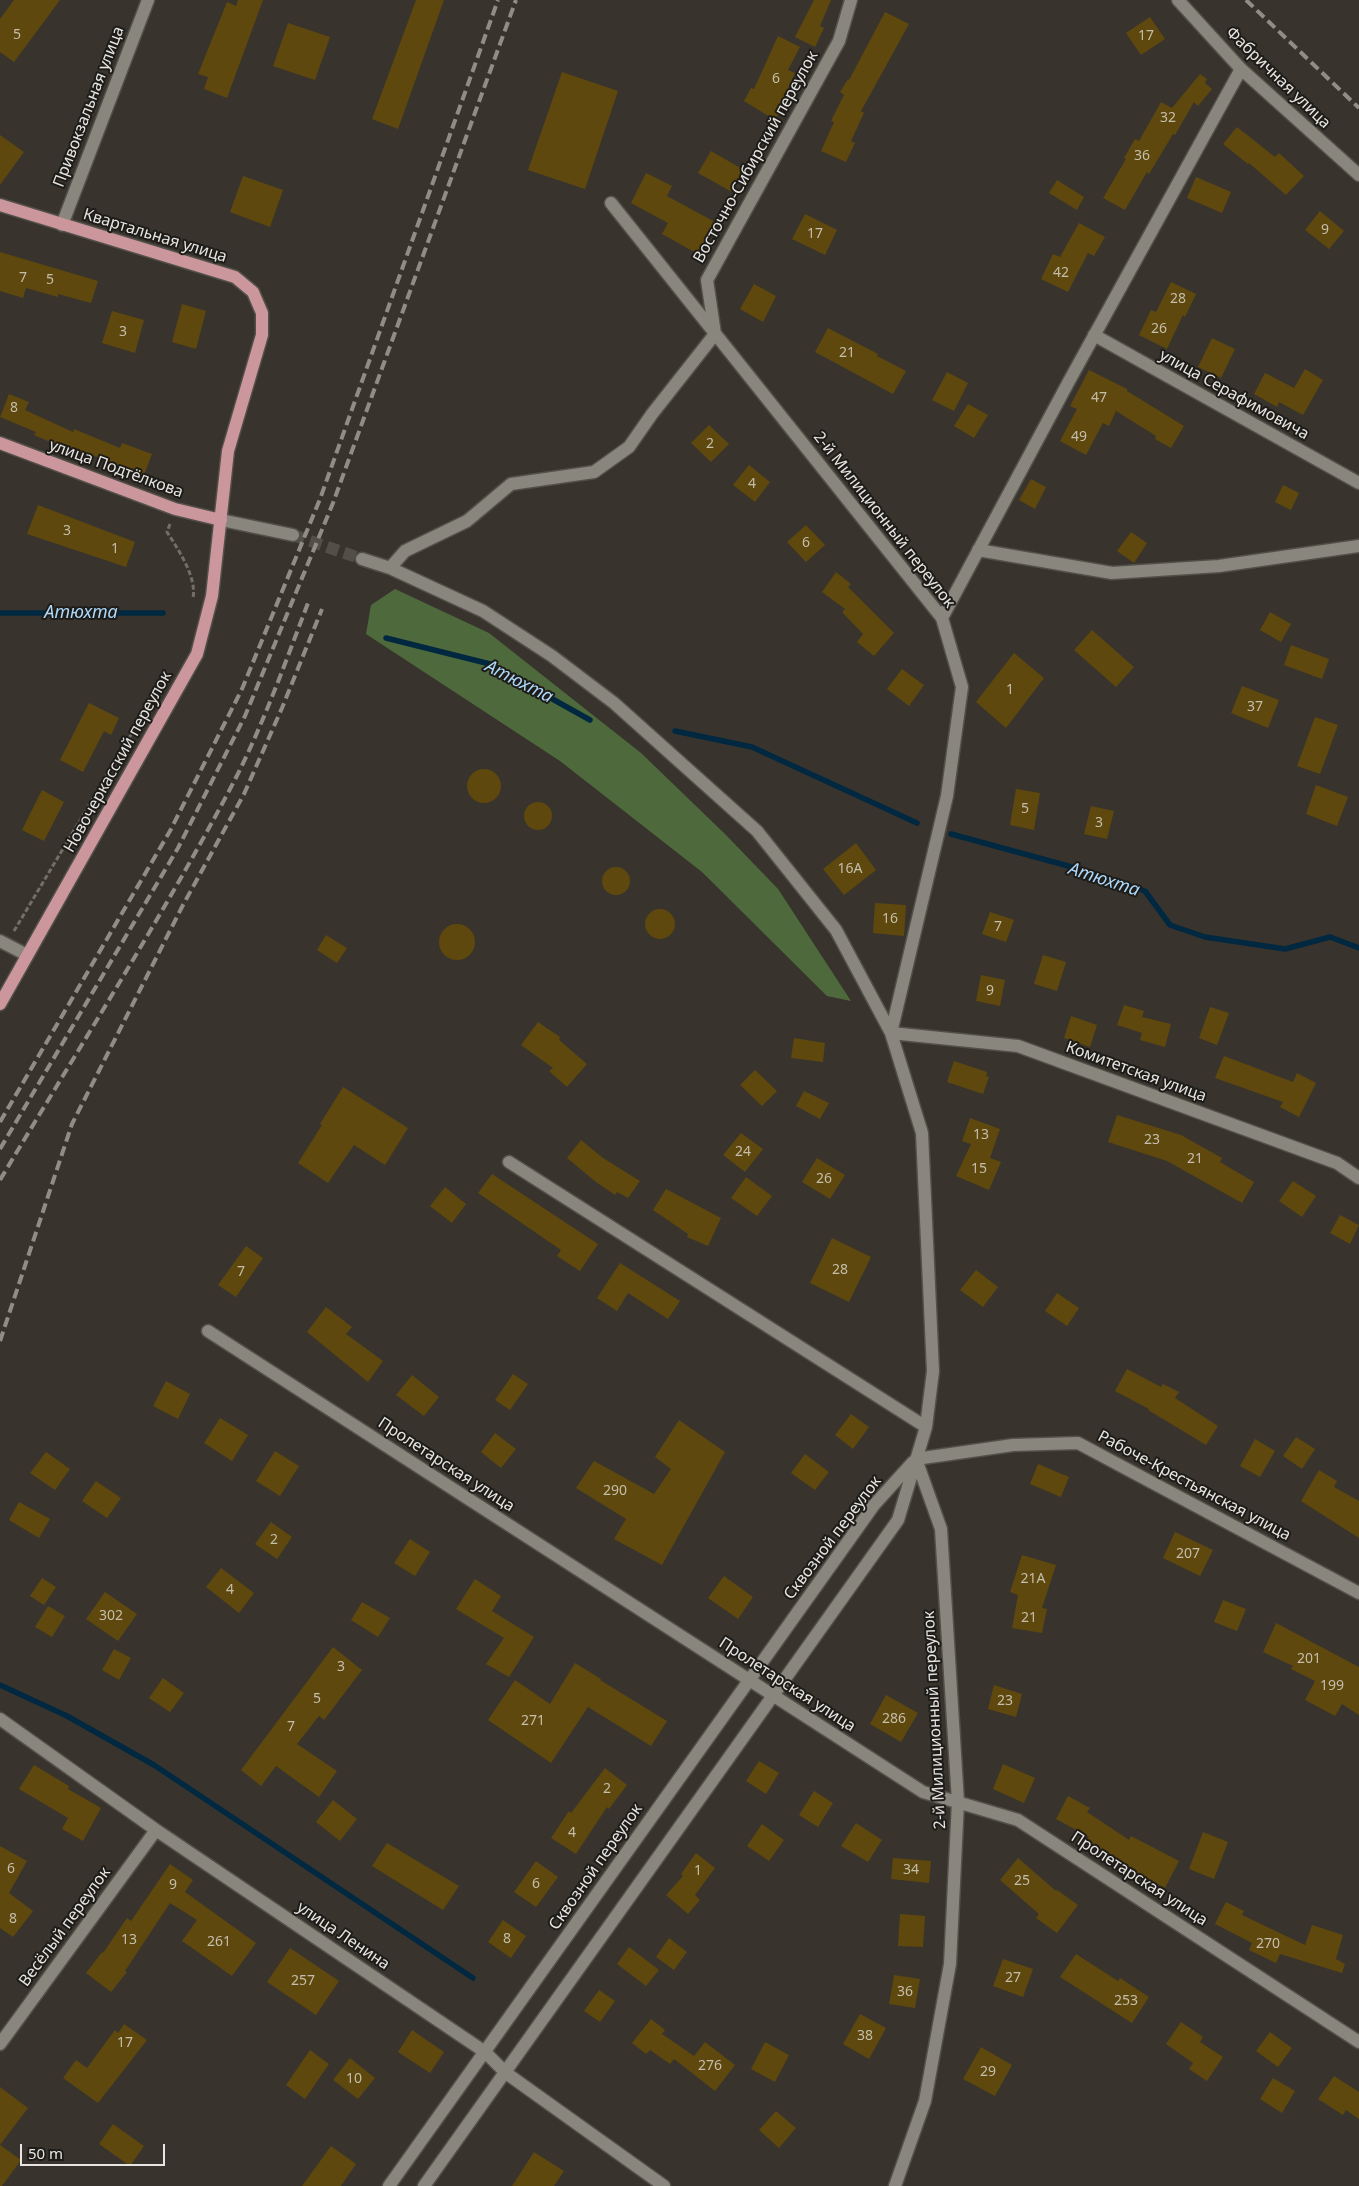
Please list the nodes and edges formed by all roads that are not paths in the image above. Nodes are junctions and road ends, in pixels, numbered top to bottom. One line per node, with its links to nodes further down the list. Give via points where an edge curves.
1 (148, 0): 8 (street, Привокзальная улица)
2 (851, 0): 9 (street, Восточно-Сибирский переулок, via 839,42 708,280)
3 (1178, 0): 4 (street, Фабричная улица)
4 (1241, 69): 5 (street, Фабричная улица); 10 (street)
5 (1359, 175)
6 (611, 203): 9 (street, 2-й Милиционный переулок)
7 (0, 205): 8 (main road, Квартальная улица)
8 (62, 225): 13 (main road, Квартальная улица, via 234,277 253,292 262,313 262,335 228,451)
9 (715, 334): 18 (street, via 629,447 594,472 511,484 467,521 404,551); 19 (street, 2-й Милиционный переулок)
10 (1094, 335): 12 (street, улица Серафимовича); 16 (street)
11 (0, 442): 13 (main road, улица Подтёлкова, via 175,510)
12 (1359, 484)
13 (221, 520): 14 (street); 21 (main road, Новочеркасский переулок, via 212,596 197,654)
14 (293, 535)
15 (1359, 546): 16 (street, via 1219,566 1112,573)
16 (978, 550): 19 (street)
17 (362, 559): 18 (street)
18 (390, 568): 23 (street, via 483,611 552,656 614,703 757,831 836,930)
19 (942, 618): 23 (street, 2-й Милиционный переулок, via 962,687 947,796)
20 (3, 942): 21 (street)
21 (27, 955): 22 (main road, Новочеркасский переулок)
22 (0, 1004)
23 (890, 1033): 25 (street, Комитетская улица, via 1018,1046 1337,1162); 27 (street, via 922,1132 933,1371)
24 (509, 1162): 27 (street)
25 (1359, 1178)
26 (208, 1330): 30 (street, Пролетарская улица)
27 (926, 1427): 28 (street)
28 (916, 1459): 29 (street, Рабоче-Крестьянская улица, via 1013,1445 1078,1443); 30 (street, Сквозной переулок, via 874,1505); 31 (street, Сквозной переулок, via 898,1520); 33 (street, 2-й Милиционный переулок, via 941,1530)
29 (1359, 1593)
30 (749, 1679): 31 (street, Пролетарская улица); 37 (street, Сквозной переулок)
31 (772, 1696): 33 (street, Пролетарская улица, via 924,1792); 38 (street, Сквозной переулок)
32 (0, 1719): 34 (street, улица Ленина)
33 (958, 1802): 35 (street, Пролетарская улица, via 1018,1820); 42 (street, 2-й Милиционный переулок, via 950,1964 925,2101)
34 (156, 1830): 36 (street, Весёлый переулок); 37 (street, улица Ленина)
35 (1359, 2042)
36 (0, 2044)
37 (485, 2052): 38 (street, улица Ленина); 39 (street, Сквозной переулок)
38 (506, 2073): 40 (street, Сквозной переулок); 41 (street, улица Ленина)
39 (389, 2186)
40 (424, 2186)
41 (664, 2186)
42 (894, 2186)

